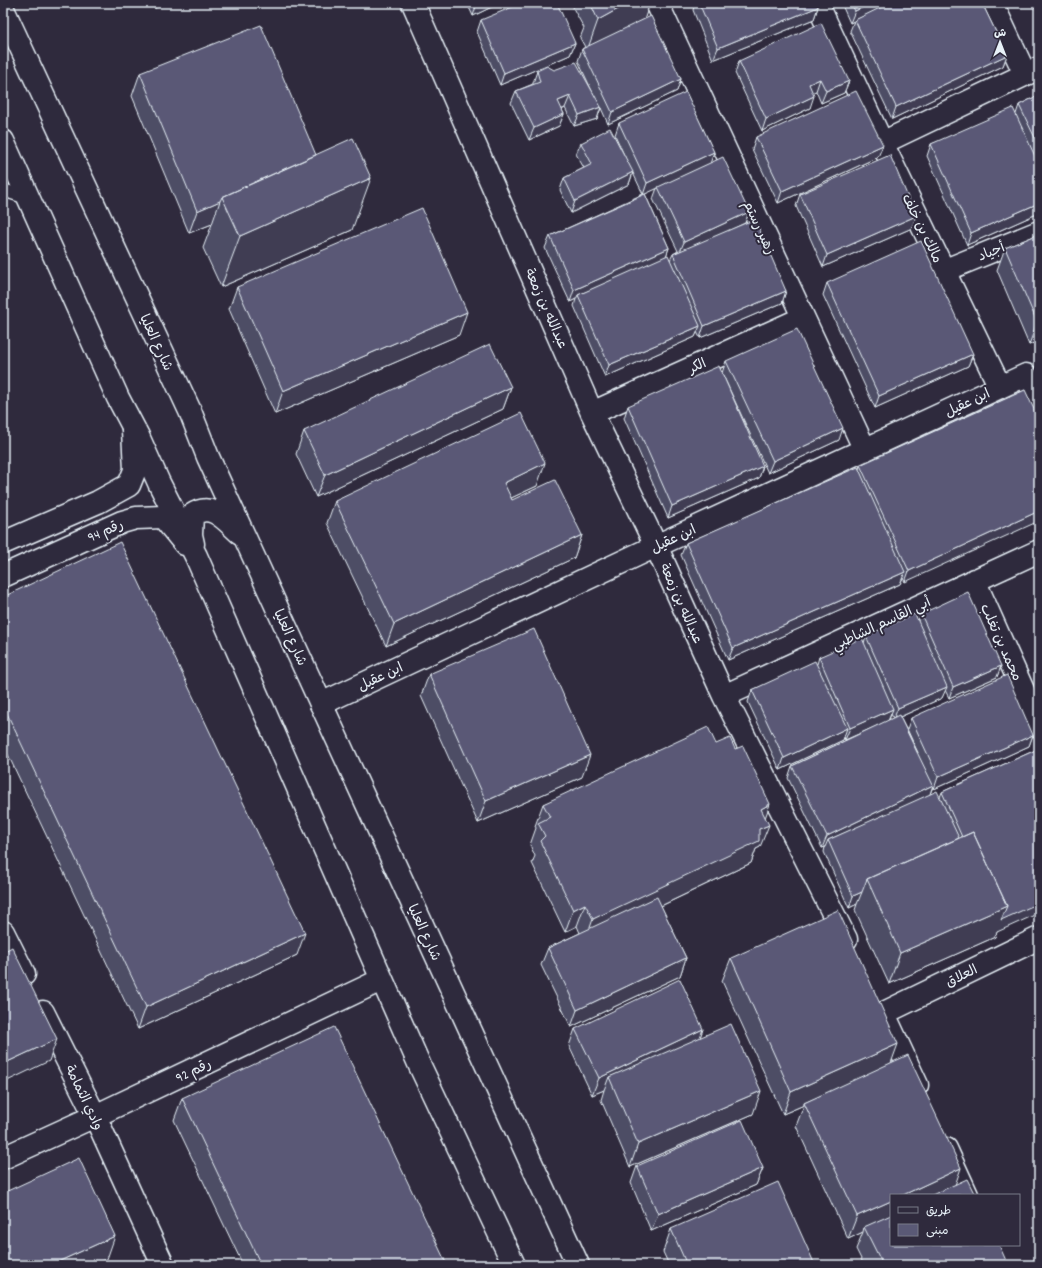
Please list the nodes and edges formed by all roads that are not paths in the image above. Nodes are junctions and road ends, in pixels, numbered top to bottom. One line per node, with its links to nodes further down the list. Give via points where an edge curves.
1 (414, 3): 16 (street, عبدالله بن زمعة)
2 (657, 3): 13 (street, زهير رستم)
3 (818, 3): 8 (street, مالك بن خلف)
4 (992, 3): 6 (street)
5 (3, 9): 19 (street, شارع العليا, via 190,411)
6 (1032, 71): 8 (street)
7 (3, 141): 10 (street)
8 (882, 142): 12 (street, مالك بن خلف)
9 (3, 190): 10 (lane)
10 (30, 199): 17 (street)
11 (1039, 232): 12 (street, أجياد)
12 (943, 270): 14 (street, مالك بن خلف)
13 (803, 318): 16 (street, الكر); 18 (street, زهير رستم)
14 (1000, 387): 15 (street, ابن عقيل, via 1026,375); 18 (street, ابن عقيل)
15 (1039, 403)
16 (592, 413): 21 (street, عبدالله بن زمعة)
17 (133, 430): 20 (street, رقم 94, via 135,470 128,485 98,502); 23 (street)
18 (865, 450): 21 (street, ابن عقيل)
19 (245, 538): 23 (street, via 219,515 209,510 197,512 192,516 191,535); 27 (street, شارع العليا)
20 (3, 543)
21 (656, 546): 26 (street, عبدالله بن زمعة); 27 (street, ابن عقيل)
22 (1039, 551): 25 (street, أبي القاسم الشاطبي)
23 (196, 556): 24 (street, رقم 94, via 163,517 136,518); 32 (street)
24 (3, 576)
25 (974, 580): 26 (street, أبي القاسم الشاطبي); 28 (street, محمد بن تغلب)
26 (724, 696): 31 (street, عبدالله بن زمعة)
27 (321, 704): 40 (street, شارع العليا)
28 (1039, 726)
29 (3, 932): 34 (street, وادي الثمامة)
30 (1039, 938): 33 (street, العلاق, via 880,1006)
31 (855, 956)
32 (381, 980): 34 (street, رقم 92); 39 (street)
33 (925, 1104)
34 (95, 1116): 36 (street, رقم 92); 38 (street, وادي الثمامة)
35 (938, 1132): 37 (street)
36 (3, 1158)
37 (967, 1194)
38 (163, 1265)
39 (514, 1265)
40 (578, 1265)

